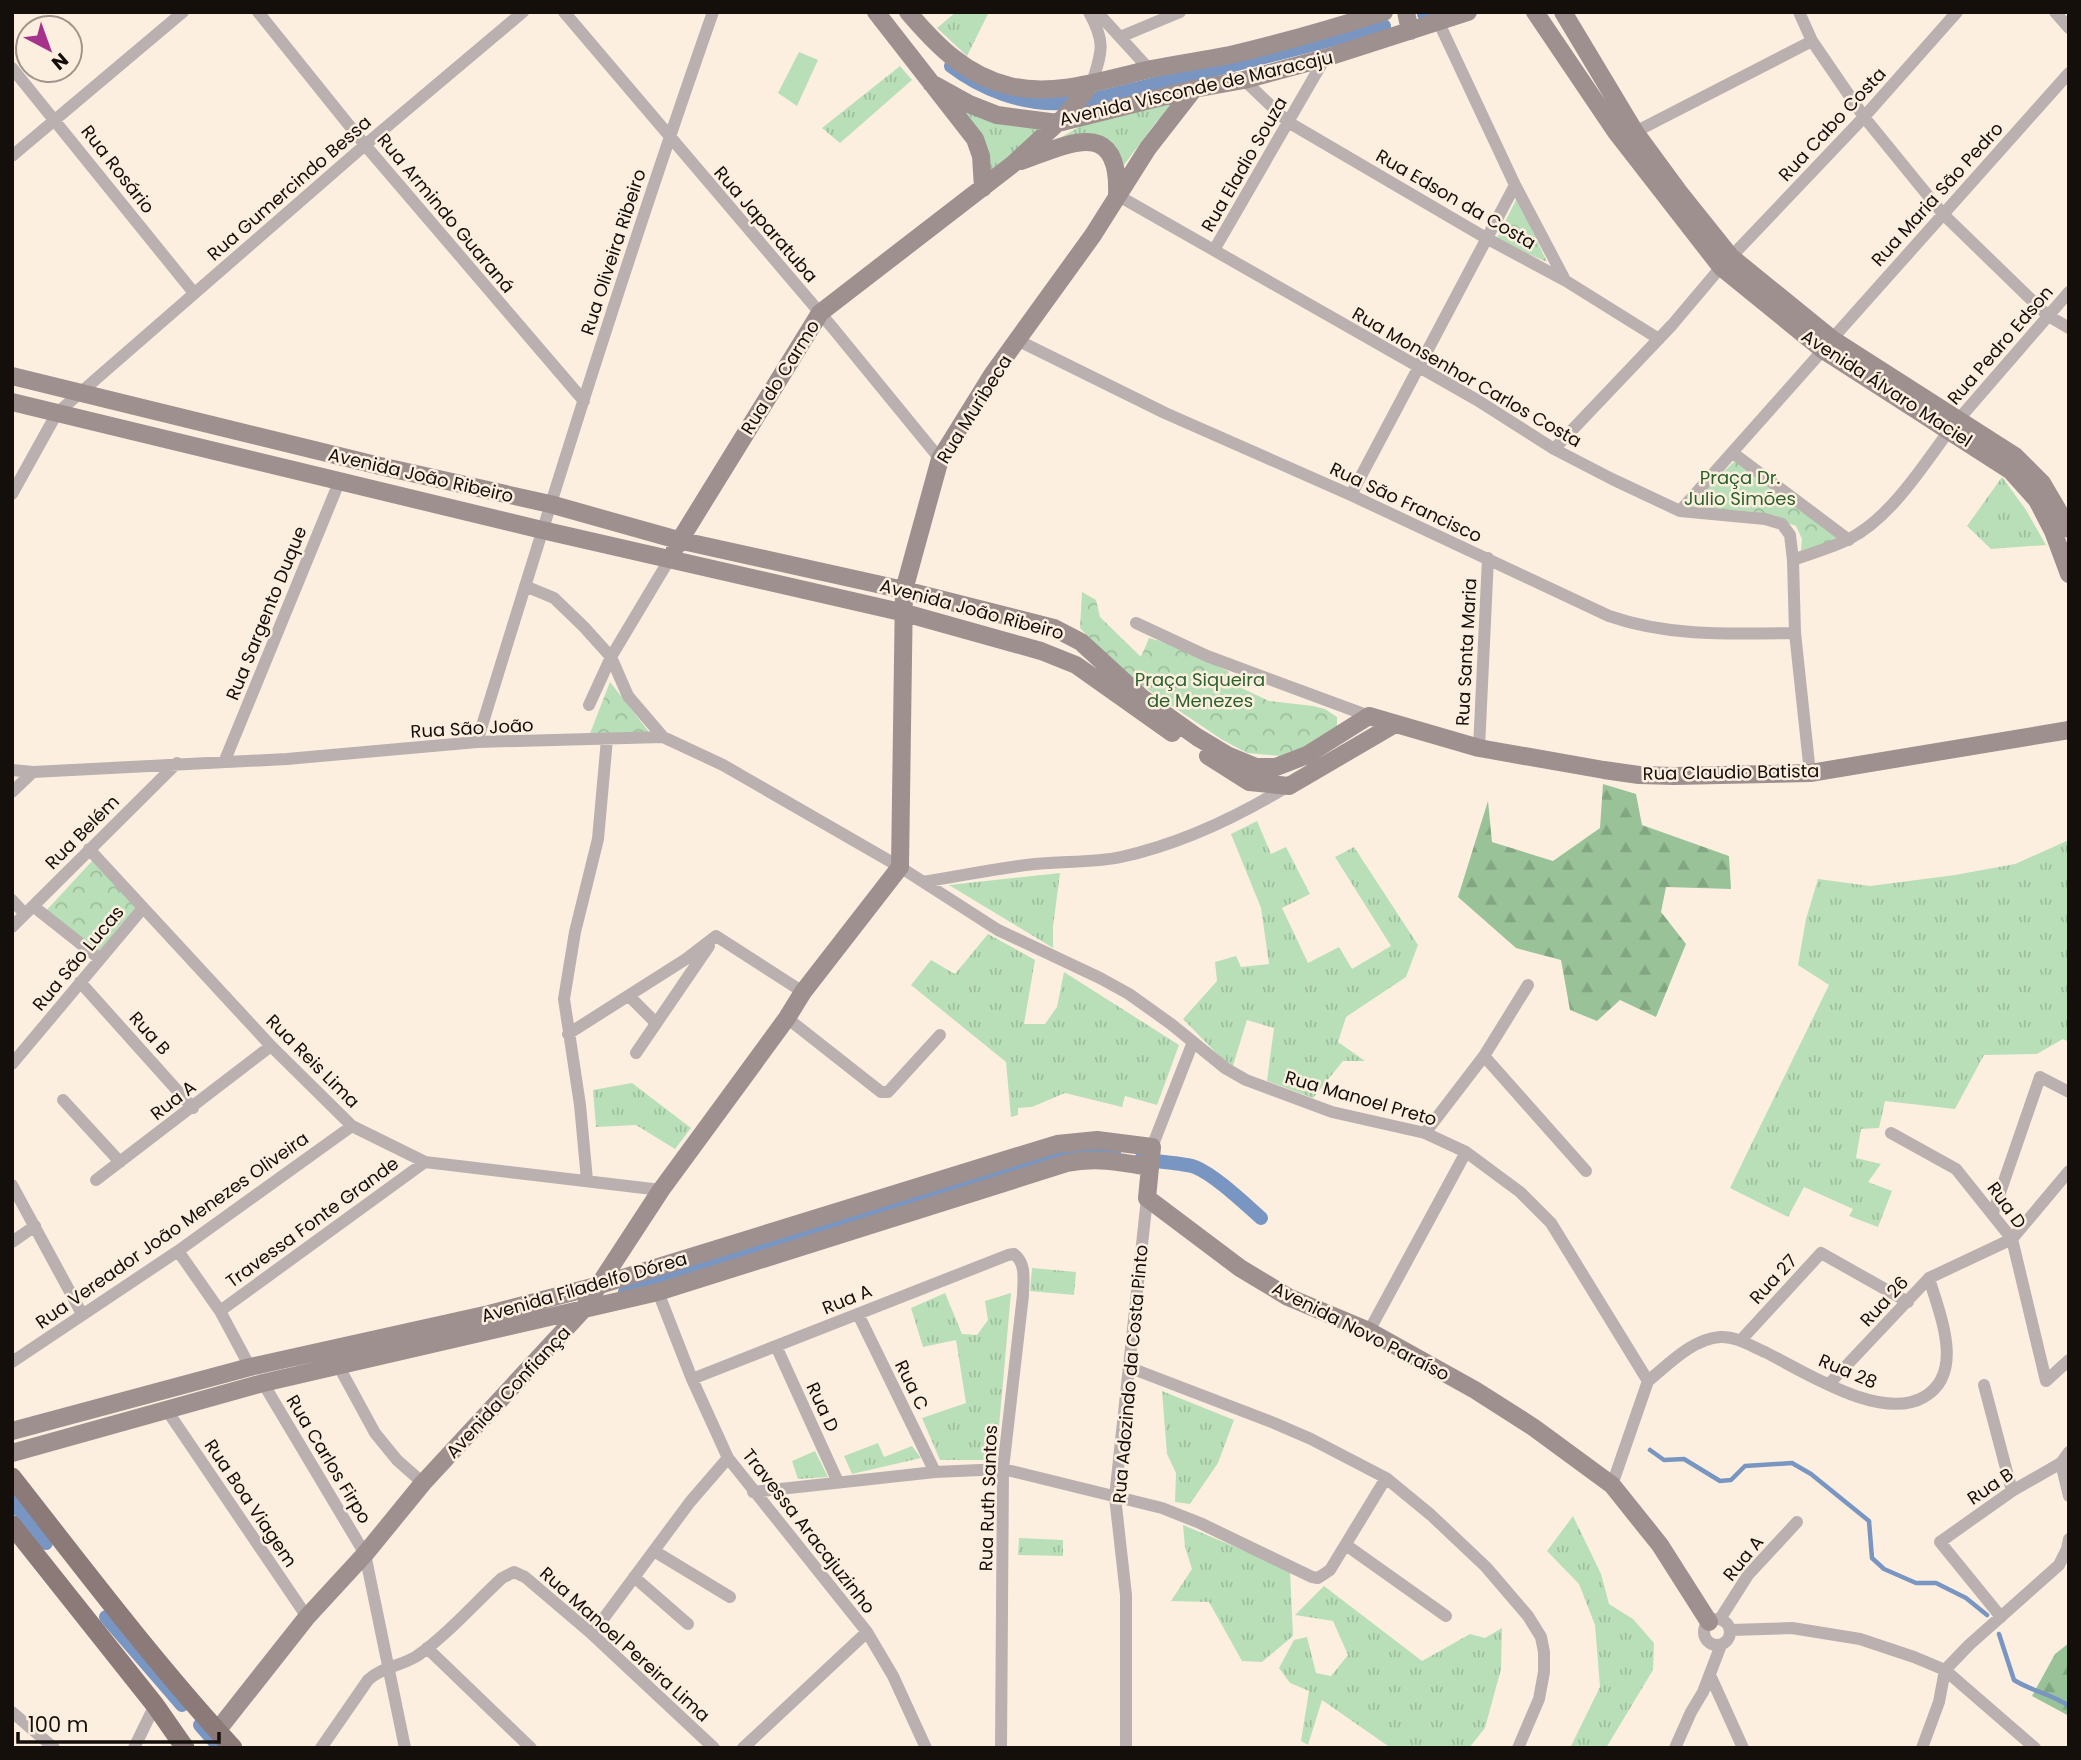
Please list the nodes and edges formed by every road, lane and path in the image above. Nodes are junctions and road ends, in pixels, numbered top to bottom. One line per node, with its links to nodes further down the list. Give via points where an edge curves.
1 (183, 12): 33 (street)
2 (258, 12): 38 (street, Rua Armindo Guaraná)
3 (523, 12): 38 (street, Rua Gumercindo Bessa)
4 (564, 12): 37 (street, Rua Japaratuba)
5 (713, 12): 37 (street, Rua Oliveira Ribeiro)
6 (876, 12): 29 (street, Avenida Visconde de Maracaju)
7 (908, 12): 30 (street, Avenida Visconde de Maracaju, via 947,55 998,83 1030,90)
8 (1089, 12): 30 (street, via 1102,43)
9 (1097, 12): 22 (street)
10 (1180, 12): 22 (street)
11 (1384, 12): 26 (street, Avenida Visconde de Maracaju, via 1269,46)
12 (1406, 12): 21 (street)
13 (1468, 12): 19 (street, Avenida Visconde de Maracaju)
14 (1535, 12): 47 (street, Avenida Álvaro Maciel, via 1624,142)
15 (1563, 12): 36 (street, Avenida Álvaro Maciel)
16 (1799, 12): 23 (street)
17 (1956, 12): 32 (street, Rua Cabo Costa)
18 (2054, 12): 20 (street)
19 (1438, 23): 21 (street, Avenida Visconde de Maracaju); 41 (street)
20 (2069, 28)
21 (1410, 31): 24 (street, Avenida Visconde de Maracaju)
22 (1120, 37): 26 (street)
23 (1812, 41): 32 (street); 36 (street)
24 (1325, 58): 28 (street, Avenida Visconde de Maracaju); 35 (street, Rua Eladio Souza)
25 (12, 68): 33 (street, Rua Rosário)
26 (1150, 70): 30 (street, Avenida Visconde de Maracaju)
27 (2069, 73): 44 (street, Rua Maria São Pedro)
28 (1244, 80): 31 (street, Avenida Visconde de Maracaju); 35 (street, Rua Edson da Costa)
29 (930, 83): 34 (street, Avenida Visconde de Maracaju, via 997,116); 42 (street, via 975,139)
30 (1088, 88): 34 (street, Rua do Carmo)
31 (1194, 89): 34 (street, Avenida Visconde de Maracaju); 43 (street, Rua Muribeca)
32 (1864, 117): 44 (street); 47 (street, Rua Cabo Costa)
33 (56, 119): 39 (street); 50 (street, Rua Rosário)
34 (1061, 120): 40 (street, Rua do Carmo)
35 (1287, 122): 45 (street, Rua Edson da Costa); 46 (street, Rua Eladio Souza)
36 (1635, 132): 47 (street, Avenida Álvaro Maciel)
37 (669, 138): 51 (street, Rua Japaratuba); 60 (street, Rua Oliveira Ribeiro)
38 (365, 145): 50 (street, Rua Gumercindo Bessa); 60 (street, Rua Armindo Guaraná)
39 (12, 156)
40 (1013, 164): 42 (street, Rua do Carmo); 43 (street, via 1074,143 1096,142 1113,158)
41 (1515, 185): 45 (street); 48 (street)
42 (984, 188): 51 (street, Rua do Carmo)
43 (1117, 195): 46 (street, Rua Monsenhor Carlos Costa); 55 (street, Rua Muribeca)
44 (1943, 214): 52 (street); 56 (street, Rua Maria São Pedro)
45 (1486, 238): 48 (street, Rua Edson da Costa); 57 (street)
46 (1214, 250): 57 (street, Rua Monsenhor Carlos Costa)
47 (1726, 262): 54 (street, Rua Cabo Costa); 56 (street, Avenida Álvaro Maciel)
48 (1566, 281): 54 (street, Rua Edson da Costa)
49 (2069, 292): 52 (street, Rua Pedro Edson)
50 (194, 293): 59 (street, Rua Gumercindo Bessa)
51 (820, 313): 67 (street, Rua Japaratuba); 75 (street, Rua do Carmo)
52 (2047, 315): 53 (street); 63 (street, Rua Pedro Edson)
53 (2069, 328)
54 (1659, 339): 65 (street, Rua Cabo Costa)
55 (1017, 340): 67 (street, Rua Muribeca); 70 (street, Rua São Francisco, via 1165,413)
56 (1827, 344): 63 (street, Avenida Álvaro Maciel); 66 (street, Rua Maria São Pedro)
57 (1417, 367): 65 (street, Rua Monsenhor Carlos Costa); 70 (street)
58 (12, 376): 59 (street, Avenida João Ribeiro)
59 (79, 392): 62 (street, Rua Gumercindo Bessa); 71 (street, Avenida João Ribeiro)
60 (584, 401): 71 (street, Rua Oliveira Ribeiro)
61 (12, 402): 62 (street, Avenida João Ribeiro)
62 (57, 413): 68 (street, Avenida João Ribeiro); 69 (street, Rua Gumercindo Bessa)
63 (1953, 426): 64 (street, Avenida Álvaro Maciel); 76 (street, Rua Pedro Edson, via 1880,517)
64 (1982, 443): 73 (street, Avenida Álvaro Maciel, via 2015,456 2032,471); 80 (street, Avenida Álvaro Maciel, via 2036,499)
65 (1554, 449): 72 (street, Rua Monsenhor Carlos Costa)
66 (1733, 453): 72 (street, Rua Maria São Pedro); 76 (street)
67 (940, 459): 82 (street, Rua Muribeca)
68 (340, 480): 74 (street, Avenida João Ribeiro); 95 (street, Rua Sargento Duque)
69 (12, 494)
70 (1351, 495): 77 (street, Rua São Francisco)
71 (550, 504): 74 (street, Rua Oliveira Ribeiro); 75 (street, Avenida João Ribeiro)
72 (1680, 511): 79 (street, Rua Monsenhor Carlos Costa, via 1774,520 1788,531)
73 (2069, 529)
74 (542, 530): 78 (street, Avenida João Ribeiro); 81 (street)
75 (678, 540): 78 (street, Rua do Carmo); 82 (street, Avenida João Ribeiro)
76 (1849, 540): 79 (street, Rua Pedro Edson)
77 (1488, 558): 85 (street, Rua São Francisco, via 1586,607 1643,627 1706,635); 94 (street, Rua Santa Maria)
78 (669, 560): 83 (street, Avenida João Ribeiro); 86 (street, Rua do Carmo)
79 (1793, 560): 85 (street, Rua Monsenhor Carlos Costa)
80 (2069, 574)
81 (525, 586): 86 (street, via 559,601); 93 (street)
82 (904, 590): 83 (street, Rua Muribeca); 88 (street, Avenida João Ribeiro, via 1073,635 1141,697 1227,755 1256,767 1276,767 1307,755)
83 (905, 613): 100 (street, Avenida João Ribeiro, via 1060,657 1237,775 1255,783); 103 (street, Rua Muribeca)
84 (1136, 623): 88 (street, via 1207,656)
85 (1795, 633): 99 (street, Rua Monsenhor Carlos Costa)
86 (611, 657): 87 (street, Rua do Carmo); 91 (street, via 628,696)
87 (589, 705)
88 (1369, 716): 89 (street)
89 (1395, 724): 94 (street, Rua Claudio Batista); 100 (street)
90 (2069, 730): 99 (street, Rua Claudio Batista)
91 (663, 737): 92 (street, Rua São João); 103 (street, Rua São João, via 723,765)
92 (607, 739): 93 (street, Rua São João); 117 (street, via 594,859 567,971)
93 (477, 742): 95 (street, Rua São João)
94 (1479, 748): 99 (street, Rua Claudio Batista, via 1639,775)
95 (225, 760): 96 (street, Rua São João)
96 (177, 763): 98 (street, Rua São João); 102 (street, Rua Belém)
97 (12, 770): 98 (street, Rua São João)
98 (33, 772): 101 (street)
99 (1810, 773)
100 (1289, 786): 104 (street, via 1201,831 1141,852)
101 (12, 792)
102 (89, 849): 106 (street, Rua Reis Lima); 107 (street, Rua Belém)
103 (900, 867): 104 (street, Rua Manoel Preto); 113 (street, Avenida Confiança)
104 (923, 882): 119 (street, Rua Manoel Preto, via 998,930 1143,1003)
105 (12, 900): 107 (street)
106 (143, 908): 110 (street, Rua São Lucas); 120 (street, Rua Reis Lima)
107 (29, 910): 108 (street, Rua Belém); 110 (street)
108 (12, 927)
109 (716, 936): 113 (street); 114 (street); 116 (street)
110 (100, 959): 111 (street, Rua São Lucas)
111 (80, 982): 123 (street, Rua São Lucas); 126 (street, Rua B)
112 (1528, 985): 122 (street)
113 (803, 992): 115 (street, Avenida Confiança)
114 (629, 996): 116 (street); 117 (street)
115 (787, 1018): 118 (street, via 888,1093); 139 (street, Avenida Confiança)
116 (656, 1023): 121 (street)
117 (568, 1034): 137 (street)
118 (940, 1035)
119 (1193, 1042): 128 (street, Rua Manoel Preto, via 1225,1069 1284,1096); 131 (street)
120 (271, 1046): 126 (street, Rua A); 127 (street, Rua Reis Lima)
121 (636, 1053)
122 (1484, 1056): 128 (street); 134 (street)
123 (12, 1064)
124 (2069, 1092): 141 (street, via 2040,1077)
125 (63, 1100): 132 (street)
126 (193, 1108): 132 (street, Rua A)
127 (352, 1126): 133 (street, Rua Reis Lima); 145 (street, Rua Vereador João Menezes Oliveira)
128 (1425, 1133): 130 (street, Rua Manoel Preto)
129 (1891, 1133): 141 (street, Rua D, via 1956,1169)
130 (1466, 1152): 155 (street); 164 (street, Rua Manoel Preto, via 1520,1192 1550,1223)
131 (1150, 1157): 140 (street, Rua Adozindo da Costa Pinto); 148 (street, Avenida Filadelfo Dórea, via 1097,1140 1057,1144); 149 (street, Avenida Filadelfo Dórea, via 1067,1163)
132 (121, 1162): 136 (street, Rua A)
133 (425, 1162): 137 (street, Rua Reis Lima); 152 (street, Travessa Fonte Grande)
134 (1586, 1171)
135 (2069, 1171): 143 (street)
136 (96, 1180)
137 (587, 1180): 139 (street, Rua Reis Lima)
138 (12, 1185): 142 (street)
139 (661, 1190): 148 (street, Avenida Confiança)
140 (1147, 1198): 155 (street, Avenida Novo Paraíso, via 1270,1287); 162 (street, Rua Adozindo da Costa Pinto)
141 (1993, 1213): 143 (street, Rua D)
142 (35, 1226): 144 (street); 153 (street)
143 (2012, 1239): 147 (street, Rua 26); 158 (street, Rua D, via 2046,1381)
144 (12, 1241)
145 (178, 1251): 152 (street); 153 (street, Rua Vereador João Menezes Oliveira)
146 (1014, 1254): 154 (street, Rua A); 174 (street, Rua Ruth Santos, via 1022,1264 1023,1295)
147 (1929, 1278): 150 (street, Rua 26); 166 (street, Rua 28, via 1947,1363 1944,1377 1929,1394 1909,1404 1893,1405)
148 (599, 1286): 151 (street, Avenida Confiança); 161 (street, Avenida Filadelfo Dórea)
149 (658, 1292): 151 (street, Avenida Filadelfo Dórea); 163 (street, Travessa Aracajuzinho)
150 (1908, 1302): 156 (street, Rua 27, via 1821,1253); 166 (street, Rua 26)
151 (584, 1309): 160 (street, Avenida Filadelfo Dórea); 179 (street, Avenida Confiança)
152 (220, 1311): 161 (street)
153 (82, 1314): 159 (street, Rua Vereador João Menezes Oliveira)
154 (858, 1314): 157 (street, Rua A); 175 (street, Rua C)
155 (1369, 1332): 180 (street, Avenida Novo Paraíso, via 1475,1390)
156 (1741, 1340): 164 (street, Rua 28, via 1720,1337 1694,1345); 166 (street, Rua 28)
157 (776, 1346): 163 (street, Rua A); 178 (street, Rua D)
158 (2069, 1360)
159 (12, 1362)
160 (338, 1365): 165 (street, Avenida Filadelfo Dórea); 179 (street, via 375,1433)
161 (250, 1367): 169 (street, Avenida Filadelfo Dórea)
162 (1128, 1367): 177 (street, via 1311,1439); 184 (street, Rua Adozindo da Costa Pinto)
163 (692, 1379): 172 (street, Travessa Aracajuzinho)
164 (1648, 1381): 180 (street)
165 (263, 1383): 168 (street, Avenida Filadelfo Dórea); 190 (street, Rua Carlos Firpo)
166 (1829, 1384)
167 (1984, 1385): 181 (street)
168 (166, 1409): 171 (street, Avenida Filadelfo Dórea); 198 (street, Rua Boa Viagem)
169 (12, 1431)
170 (2069, 1452): 173 (street)
171 (12, 1453)
172 (728, 1458): 182 (street, Travessa Aracajuzinho); 189 (street)
173 (2061, 1464): 181 (street, Rua B); 183 (street)
174 (1003, 1469): 175 (street); 184 (street); 222 (street, Rua Ruth Santos)
175 (935, 1472): 178 (street)
176 (12, 1477): 195 (main road)
177 (1386, 1479): 188 (street); 224 (street, via 1486,1567 1541,1637 1544,1672 1539,1699)
178 (838, 1482): 182 (street)
179 (423, 1483): 190 (street, Avenida Confiança)
180 (1612, 1485): 199 (street, Avenida Novo Paraíso)
181 (2012, 1490): 197 (street, Rua B, via 1940,1542)
182 (753, 1492): 202 (street, Travessa Aracajuzinho)
183 (2069, 1496)
184 (1115, 1497): 188 (street, via 1178,1514 1312,1577 1327,1573); 223 (street, Rua Adozindo da Costa Pinto, via 1126,1595)
185 (1797, 1522): 199 (street, Rua A)
186 (12, 1525): 191 (main road)
187 (2069, 1539): 192 (street)
188 (1346, 1545): 196 (street)
189 (654, 1551): 193 (street); 194 (street)
190 (365, 1554): 198 (street, Avenida Confiança); 206 (street, Rua Carlos Firpo)
191 (44, 1565): 195 (main road); 209 (main road)
192 (2064, 1568): 197 (street)
193 (634, 1577): 200 (street); 203 (street)
194 (730, 1597)
195 (111, 1603): 211 (main road)
196 (1446, 1616)
197 (2001, 1617): 207 (street)
198 (307, 1618): 211 (street, Avenida Confiança)
199 (1714, 1621): 201 (street, via 1727,1624); 204 (street, via 1704,1629 1705,1637 1713,1645)
200 (688, 1624)
201 (1730, 1630): 204 (street); 207 (street, via 1792,1628 1860,1639)
202 (866, 1632): 220 (street); 221 (street, Travessa Aracajuzinho)
203 (592, 1634): 205 (street, Rua Manoel Pereira Lima, via 517,1572 510,1573); 219 (street, Rua Manoel Pereira Lima)
204 (1721, 1644): 208 (street)
205 (428, 1648): 206 (street); 218 (street)
206 (389, 1669): 216 (street, via 368,1680); 217 (street, Rua Carlos Firpo)
207 (1945, 1670): 227 (street); 228 (street)
208 (1710, 1675): 225 (street); 226 (street)
209 (155, 1705): 213 (street); 214 (main road)
210 (12, 1712): 212 (street)
211 (217, 1731): 215 (main road)
212 (54, 1748)
213 (134, 1748)
214 (185, 1748)
215 (233, 1748)
216 (321, 1748)
217 (405, 1748)
218 (531, 1748)
219 (714, 1748)
220 (743, 1748)
221 (926, 1748)
222 (1001, 1748)
223 (1126, 1748)
224 (1518, 1748)
225 (1675, 1748)
226 (1743, 1748)
227 (1922, 1748)
228 (2035, 1748)

